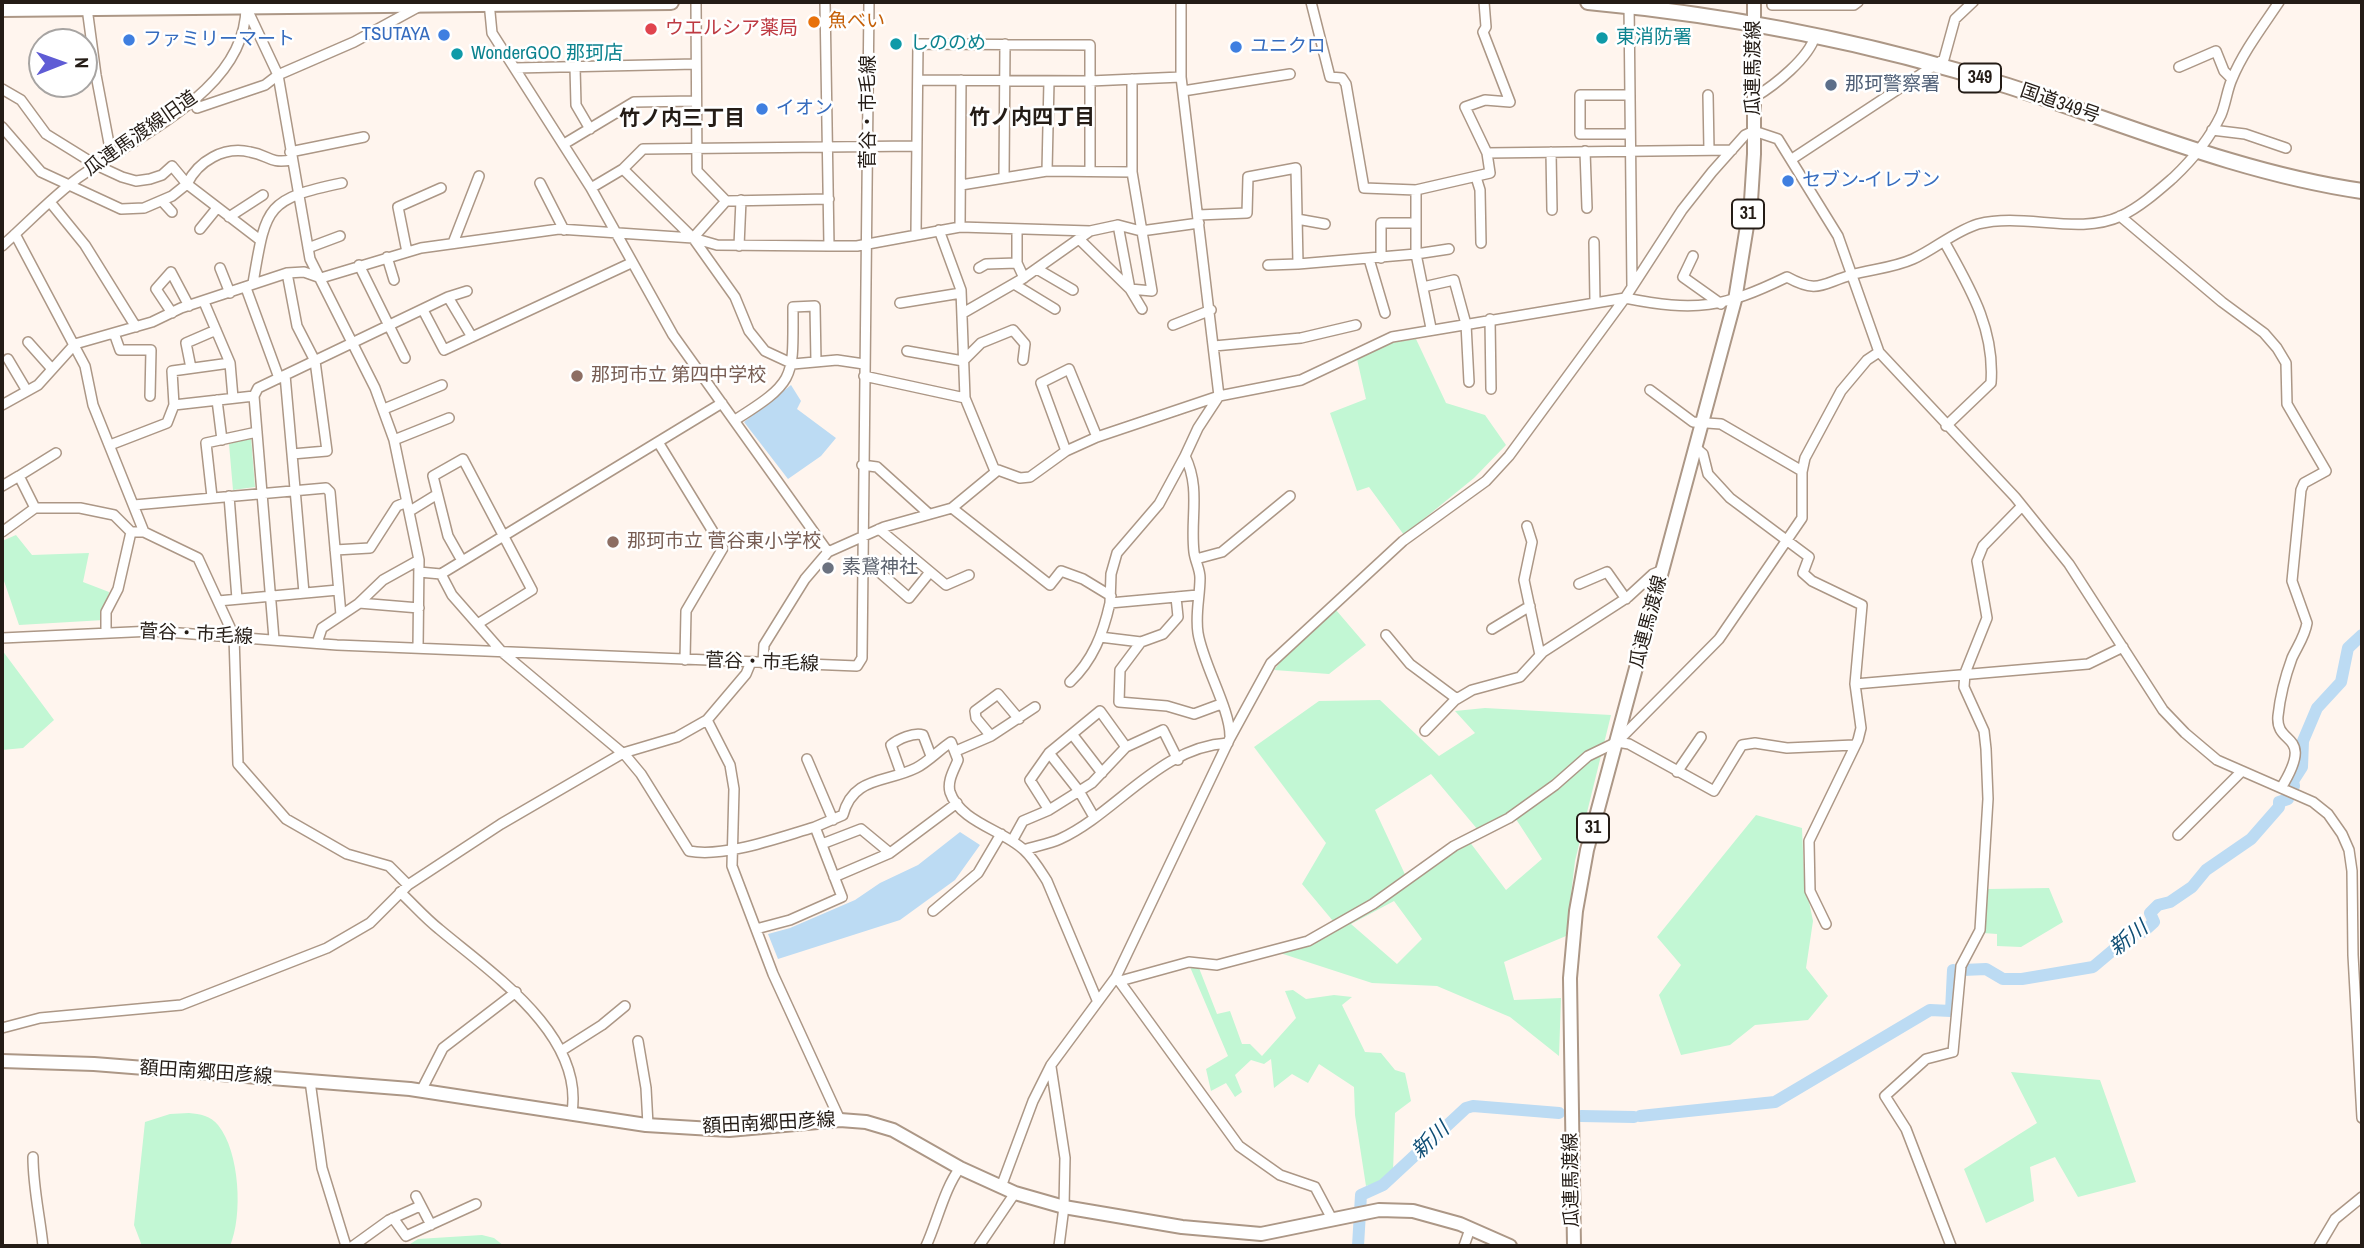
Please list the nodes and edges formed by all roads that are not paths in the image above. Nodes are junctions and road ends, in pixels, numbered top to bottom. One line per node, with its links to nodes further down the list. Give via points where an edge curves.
1 (671, 2): 13 (highway)
2 (696, 2): 25 (street)
3 (825, 2): 56 (street)
4 (869, 2): 55 (street, 菅谷・市毛線)
5 (1181, 2): 31 (street)
6 (1311, 2): 85 (street, via 1329,77 1342,78 1346,84 1364,188)
7 (1484, 2): 65 (street, via 1483,32 1510,102 1485,100 1465,107)
8 (1588, 2): 14 (highway, 国道349号 / 349)
9 (1668, 2): 20 (highway, 国道349号 / 349)
10 (1858, 2): 17 (street)
11 (1972, 2): 24 (street, via 1955,19)
12 (2279, 2): 33 (street)
13 (489, 3): 16 (highway); 28 (street, via 489,27)
14 (1629, 4): 20 (highway, 国道349号 / 349); 42 (street)
15 (245, 5): 16 (highway); 18 (highway); 29 (street); 66 (street, 瓜連馬渡線旧道, via 243,36 216,81 192,102)
16 (421, 5): 29 (street, via 354,42)
17 (1772, 5)
18 (87, 8): 19 (highway); 21 (street)
19 (2, 9)
20 (1754, 14): 22 (highway, 国道349号 / 349); 24 (highway, 国道349号 / 349); 44 (main road, 瓜連馬渡線 / 31)
21 (89, 28)
22 (1815, 36): 24 (highway, 国道349号 / 349); 44 (street, via 1802,56)
23 (1005, 44): 34 (street, via 918,44); 36 (street); 38 (street, via 1090,45)
24 (1939, 62): 57 (highway, 国道349号 / 349); 68 (street)
25 (696, 64): 26 (street); 45 (street)
26 (575, 66): 28 (street); 48 (street, via 576,105)
27 (2179, 67): 33 (street, via 2216,51)
28 (515, 68): 53 (street)
29 (278, 75): 46 (street, via 265,85); 67 (street)
30 (1290, 75): 41 (street)
31 (1181, 77): 32 (street); 41 (street)
32 (1132, 79): 38 (street); 73 (street)
33 (2231, 79): 49 (street)
34 (918, 80): 35 (street); 54 (street)
35 (961, 80): 36 (street); 82 (street)
36 (1005, 80): 37 (street); 76 (street)
37 (1049, 81): 38 (street); 72 (street)
38 (1090, 81): 71 (street)
39 (98, 84): 66 (street)
40 (2, 89): 69 (street, via 21,100 46,134)
41 (1183, 91): 100 (street)
42 (1630, 95): 51 (street); 51 (street, via 1580,95 1580,134)
43 (1708, 95): 60 (street)
44 (1755, 97): 50 (main road, 瓜連馬渡線 / 31)
45 (696, 101): 48 (street, via 634,102); 59 (street)
46 (197, 108)
47 (2, 127): 80 (street, via 41,172)
48 (590, 129): 53 (street)
49 (2212, 130): 57 (street); 58 (street, via 2245,134)
50 (1755, 131): 61 (street); 68 (street, via 1778,139); 159 (main road, 瓜連馬渡線 / 31, via 1751,201)
51 (1630, 134): 63 (street)
52 (363, 136): 67 (street)
53 (564, 144): 84 (street)
54 (916, 146): 55 (street); 113 (street)
55 (868, 147): 56 (street); 119 (street, 菅谷・市毛線)
56 (829, 148): 59 (street); 89 (street)
57 (2200, 148): 79 (highway, 国道349号 / 349); 86 (highway, 国道349号 / 349, via 2280,176); 98 (street, via 2161,188)
58 (2286, 148)
59 (696, 149): 70 (street, via 643,149); 91 (street, via 697,171)
60 (1709, 150): 61 (street); 63 (street)
61 (1732, 150): 151 (street, via 1682,210)
62 (1586, 151): 63 (street); 64 (street); 95 (street)
63 (1631, 151): 151 (street)
64 (1551, 152): 65 (street); 96 (street)
65 (1487, 153): 75 (street, via 1490,173)
66 (111, 154): 69 (street, 瓜連馬渡線旧道)
67 (291, 156): 81 (street, via 274,163 251,152 217,155 202,162); 87 (street)
68 (1792, 159): 144 (street, via 1838,236)
69 (96, 165): 80 (street, 瓜連馬渡線旧道); 81 (street, via 136,181 162,175 172,166)
70 (623, 169): 84 (street); 116 (street)
71 (1090, 170): 72 (street); 73 (street)
72 (1047, 171): 76 (street)
73 (1132, 172): 111 (street)
74 (479, 176): 121 (street)
75 (1476, 177): 85 (street); 122 (street)
76 (1004, 178): 82 (street)
77 (342, 183): 87 (street)
78 (540, 183): 108 (street)
79 (2362, 183)
80 (70, 184): 90 (street, via 121,209); 93 (street, 瓜連馬渡線旧道)
81 (187, 184): 90 (street); 94 (street)
82 (961, 185): 105 (street)
83 (441, 188): 129 (street, via 398,207)
84 (591, 188): 112 (street)
85 (1416, 190): 102 (street)
86 (2362, 191)
87 (296, 192): 118 (street, via 276,203); 127 (street)
88 (263, 195): 99 (street)
89 (829, 199): 92 (street); 126 (street)
90 (162, 201): 97 (street)
91 (726, 201): 92 (street); 116 (street)
92 (741, 201): 125 (street)
93 (50, 202): 114 (street, 瓜連馬渡線旧道); 177 (street, via 85,245)
94 (217, 208): 99 (street); 106 (street)
95 (1587, 208)
96 (1552, 210)
97 (172, 212)
98 (2120, 216): 123 (street, via 2073,223 1983,223 1964,228); 324 (street, via 2277,348 2286,363 2287,404 2326,471 2304,483 2301,490 2292,580 2307,623 2285,680 2278,720 2296,746 2296,761)
99 (229, 217): 118 (street)
100 (1199, 219): 101 (street, via 1247,213 1248,177 1296,168); 111 (street); 168 (street)
101 (1297, 219): 103 (street); 137 (street)
102 (1416, 223): 130 (street); 133 (street, via 1381,223)
103 (1325, 224)
104 (1118, 225): 110 (street); 111 (street); 152 (street)
105 (960, 227): 107 (street); 109 (street)
106 (200, 229)
107 (1017, 229): 110 (street); 136 (street)
108 (564, 230): 112 (street); 121 (street)
109 (939, 230): 113 (street); 156 (street)
110 (1090, 231): 117 (street)
111 (1140, 231): 152 (street, via 1152,291)
112 (614, 232): 116 (street); 135 (street)
113 (916, 233): 119 (street)
114 (15, 234): 124 (street, 瓜連馬渡線旧道); 184 (street)
115 (340, 236): 127 (street)
116 (693, 237): 125 (street); 195 (street, via 735,298 749,331 765,351)
117 (1079, 239): 142 (street); 152 (street)
118 (260, 240): 149 (street)
119 (868, 242): 126 (street); 196 (street, 菅谷・市毛線)
120 (1594, 242): 161 (street)
121 (453, 243): 129 (street)
122 (1481, 243)
123 (1945, 243): 144 (street, via 1910,261); 219 (street, via 1985,320 1993,362 1991,383)
124 (2, 246)
125 (739, 246): 126 (street)
126 (830, 246)
127 (308, 248): 145 (street)
128 (1448, 249): 130 (street)
129 (407, 252): 132 (street)
130 (1416, 254): 133 (street); 150 (street)
131 (1693, 256): 163 (street, via 1683,277)
132 (387, 257): 138 (street); 147 (street)
133 (1381, 258): 134 (street)
134 (1369, 259): 137 (street); 171 (street)
135 (631, 263): 181 (street); 212 (street, via 673,335)
136 (1017, 263): 141 (street); 146 (street)
137 (1298, 264): 139 (street)
138 (359, 265): 145 (street); 174 (street)
139 (1268, 265)
140 (220, 268): 155 (street)
141 (979, 268)
142 (1037, 269): 146 (street); 153 (street)
143 (287, 273): 145 (street); 149 (street); 191 (street, via 297,326)
144 (1853, 275): 159 (street, via 1807,288 1787,277); 187 (street)
145 (321, 278): 183 (street)
146 (1024, 278): 148 (street)
147 (394, 280)
148 (1014, 284): 165 (street); 170 (street)
149 (250, 285): 155 (street); 199 (street)
150 (1423, 287): 173 (street, via 1454,280); 178 (street)
151 (1632, 287): 158 (street)
152 (1130, 289): 166 (street)
153 (1073, 290)
154 (467, 291): 157 (street)
155 (230, 293): 160 (street)
156 (961, 293): 162 (street); 170 (street)
157 (448, 297): 167 (street); 181 (street)
158 (1625, 299): 161 (street); 163 (street, via 1698,307); 310 (street, via 1486,481 1403,541 1287,645 1271,663)
159 (1735, 300): 163 (street); 218 (main road, 瓜連馬渡線 / 31)
160 (204, 302): 164 (street); 179 (street)
161 (1595, 302): 172 (street)
162 (900, 303)
163 (1721, 304)
164 (189, 306): 169 (street); 169 (street, via 170,272 156,289)
165 (1055, 309)
166 (1142, 309)
167 (423, 310): 174 (street); 181 (street, via 444,350)
168 (1211, 310): 176 (street); 185 (street)
169 (172, 313): 177 (street)
170 (963, 313): 192 (street)
171 (1385, 313)
172 (1490, 319): 173 (street); 203 (street)
173 (1466, 324): 178 (street); 201 (street)
174 (390, 325): 183 (street); 188 (street)
175 (1356, 325): 185 (street, via 1301,338)
176 (1173, 326)
177 (136, 327): 180 (street)
178 (1431, 328): 208 (street, via 1391,337 1301,380)
179 (216, 330): 194 (street); 197 (street, via 186,343)
180 (114, 333): 184 (street); 206 (street, via 120,350 151,350)
181 (472, 337)
182 (28, 342): 198 (street)
183 (352, 342): 191 (street); 215 (street)
184 (75, 344): 198 (street); 225 (street)
185 (1214, 346): 208 (street)
186 (907, 351): 192 (street)
187 (1879, 352): 219 (street); 233 (street, via 1867,359 1841,391)
188 (405, 358)
189 (8, 359): 205 (street)
190 (1023, 360): 192 (street, via 1025,344 1013,330 981,343)
191 (315, 361): 199 (street); 229 (street, via 327,451)
192 (963, 361): 210 (street)
193 (816, 362): 195 (street); 195 (street, via 815,306 793,307); 196 (street)
194 (230, 363): 197 (street); 209 (street)
195 (793, 364): 217 (street, via 789,379)
196 (864, 364): 200 (street, 菅谷・市毛線)
197 (191, 368): 214 (street, via 172,371)
198 (52, 369): 205 (street)
199 (282, 376): 207 (street, via 258,388); 229 (street)
200 (864, 376): 210 (street); 231 (street, 菅谷・市毛線)
201 (1469, 382)
202 (442, 385): 215 (street)
203 (1490, 388)
204 (1650, 390): 218 (street, via 1693,422)
205 (27, 391): 213 (street)
206 (150, 396)
207 (254, 396): 209 (street); 220 (street)
208 (1219, 396): 221 (street); 230 (street)
209 (233, 398): 211 (street)
210 (965, 398): 232 (street)
211 (217, 400): 214 (street); 222 (street)
212 (722, 403): 217 (street); 224 (street)
213 (2, 405)
214 (174, 405): 225 (street, via 167,423)
215 (384, 409): 223 (street)
216 (449, 418): 223 (street)
217 (734, 420): 257 (street)
218 (1703, 422): 226 (main road, 瓜連馬渡線 / 31); 233 (street, via 1721,424)
219 (1946, 426): 243 (street)
220 (257, 432): 222 (street); 237 (street)
221 (1097, 437): 227 (street); 227 (street, via 1069,369 1041,383)
222 (222, 440): 241 (street, via 206,443)
223 (394, 440): 244 (street)
224 (658, 442): 254 (street); 295 (street, via 723,548 686,611)
225 (110, 445): 242 (street)
226 (1696, 448): 255 (street, via 1703,454 1708,474 1730,498); 261 (main road, 瓜連馬渡線 / 31)
227 (1066, 451): 232 (street, via 1030,477)
228 (56, 453): 234 (street)
229 (292, 454): 236 (street)
230 (1185, 456): 259 (street, via 1194,473); 275 (street, via 1159,504 1117,553)
231 (862, 465): 247 (street, via 877,467); 253 (street, 菅谷・市毛線)
232 (995, 471): 246 (street)
233 (1802, 471): 255 (street, via 1802,518)
234 (19, 476): 235 (street); 245 (street)
235 (2, 486)
236 (295, 491): 237 (street); 256 (street, via 326,488 330,492); 269 (street)
237 (262, 493): 239 (street); 271 (street)
238 (436, 495): 244 (street); 254 (street, via 433,476 463,459); 258 (street)
239 (229, 496): 241 (street); 274 (street)
240 (1290, 496): 259 (street, via 1222,552)
241 (212, 497): 242 (street)
242 (134, 505): 251 (street)
243 (2022, 506): 291 (street, via 2069,564); 298 (street, via 1983,546 1977,561 1987,618)
244 (408, 507): 256 (street, via 397,506 370,548); 260 (street)
245 (34, 508): 250 (street); 252 (street, via 80,508 114,515)
246 (952, 508): 247 (street); 275 (street, via 1050,584 1061,571 1083,579)
247 (929, 514): 249 (street)
248 (1527, 526): 278 (street, via 1532,541 1524,580)
249 (879, 529): 253 (street); 264 (street)
250 (2, 531)
251 (144, 532): 252 (street); 276 (street, via 198,558)
252 (131, 533): 283 (street, via 118,589 106,612)
253 (864, 535): 257 (street); 262 (street, 菅谷・市毛線)
254 (502, 536): 258 (street); 281 (street, via 532,590)
255 (1786, 540): 300 (street, via 1809,557 1803,573 1812,581 1862,606); 311 (street, via 1719,639)
256 (335, 550): 268 (street)
257 (828, 552): 297 (street, via 805,579 764,645)
258 (461, 559): 265 (street)
259 (1196, 559): 270 (street)
260 (419, 560): 263 (street); 277 (street, via 383,580)
261 (1663, 570): 273 (street, via 1653,573); 311 (main road, 瓜連馬渡線 / 31)
262 (863, 571): 264 (street, via 877,570 909,598); 297 (street, 菅谷・市毛線, via 862,658 858,666)
263 (419, 572): 265 (street); 279 (street)
264 (930, 572): 266 (street, via 946,585)
265 (441, 574): 281 (street, via 452,595)
266 (969, 575)
267 (1579, 584): 273 (street, via 1607,572)
268 (338, 590): 269 (street); 280 (street)
269 (304, 593): 271 (street)
270 (1198, 595): 272 (street); 302 (street, via 1198,634)
271 (272, 596): 274 (street); 288 (street)
272 (1176, 597): 275 (street); 289 (street, via 1178,617 1163,634)
273 (1626, 598): 294 (street)
274 (237, 599): 276 (street)
275 (1110, 600): 286 (street)
276 (218, 601): 285 (street)
277 (359, 603): 279 (street); 280 (street)
278 (1530, 606): 282 (street); 294 (street)
279 (419, 608): 292 (street)
280 (341, 615): 290 (street, via 322,628)
281 (479, 623): 293 (street)
282 (1492, 629)
283 (106, 632): 285 (street, 菅谷・市毛線); 287 (street, 菅谷・市毛線)
284 (1386, 635): 301 (street, via 1410,664)
285 (234, 636): 288 (street, 菅谷・市毛線); 339 (street, via 238,764 286,819 347,854 389,866)
286 (1100, 637): 289 (street); 299 (street, via 1086,666)
287 (2, 638)
288 (274, 639): 290 (street, 菅谷・市毛線)
289 (1141, 642): 302 (street, via 1120,670 1119,702 1167,706 1194,715)
290 (317, 643): 292 (street, 菅谷・市毛線)
291 (2123, 647): 298 (street, via 2088,664); 321 (street, via 2163,710 2217,760)
292 (418, 648): 293 (street, 菅谷・市毛線)
293 (502, 652): 295 (street, 菅谷・市毛線); 315 (street)
294 (1540, 655): 301 (street, via 1520,677 1472,690)
295 (685, 660): 296 (street, 菅谷・市毛線)
296 (751, 663): 297 (street, 菅谷・市毛線); 305 (street)
297 (763, 663)
298 (1965, 673): 300 (street); 383 (street, via 1966,695 1986,749 1988,799 1980,930 1961,966 1954,1052 1926,1059 1885,1096 1906,1129)
299 (1070, 682)
300 (1855, 684): 312 (street, via 1861,728)
301 (1457, 699): 306 (street)
302 (1221, 704): 310 (street, via 1229,722)
303 (1035, 707): 304 (street)
304 (1019, 719): 308 (street); 308 (street, via 998,694 975,711)
305 (707, 720): 315 (street, via 677,737); 335 (street, via 730,765 734,789)
306 (1425, 731)
307 (1072, 734): 313 (street, via 1100,711); 316 (street); 323 (street)
308 (991, 736): 314 (street)
309 (1701, 737): 320 (street)
310 (1229, 740): 319 (street); 346 (street)
311 (1617, 742): 320 (street, via 1629,744); 346 (street, via 1588,756 1509,818 1454,846 1373,904 1308,941 1217,965 1189,962); 382 (main road, 瓜連馬渡線 / 31, via 1587,850 1572,942)
312 (1854, 745): 320 (street, via 1742,745 1714,791); 342 (street, via 1809,841 1811,891)
313 (1126, 747): 319 (street, via 1163,730); 323 (street)
314 (956, 751): 317 (street, via 951,742); 326 (street, via 958,760 949,784)
315 (623, 752): 335 (street, via 689,851 701,854); 339 (street)
316 (1049, 753): 325 (street); 327 (street, via 1030,780)
317 (931, 755): 322 (street, via 917,768); 322 (street, via 918,733 894,742 891,745)
318 (807, 759): 329 (street)
319 (1178, 760): 328 (street, via 1153,771)
320 (1677, 772)
321 (2241, 772): 324 (street); 332 (street)
322 (901, 773): 329 (street, via 851,795 843,815)
323 (1102, 773): 325 (street)
324 (2281, 788): 345 (street, via 2328,814 2349,849)
325 (1079, 791): 327 (street); 328 (street)
326 (957, 803): 331 (street); 337 (street)
327 (1049, 810): 333 (street, via 1023,821)
328 (1094, 817): 336 (street, via 1060,839)
329 (833, 820): 330 (street)
330 (815, 827): 334 (street); 335 (street)
331 (1001, 834): 333 (street); 341 (street, via 978,873)
332 (2178, 835)
333 (1012, 841): 336 (street)
334 (822, 844): 337 (street, via 861,829); 338 (street)
335 (730, 849): 343 (street)
336 (1024, 850): 348 (street, via 1047,881)
337 (890, 853): 338 (street)
338 (834, 877): 343 (street, via 842,897 837,901)
339 (408, 885): 340 (street)
340 (400, 892): 347 (street); 350 (street, via 370,923 327,948 181,1006 40,1018)
341 (933, 911)
342 (1826, 924)
343 (756, 929): 359 (street)
344 (2362, 951): 345 (street)
345 (2353, 955): 358 (street)
346 (1118, 979): 348 (street); 371 (street, via 1239,1146 1280,1175 1315,1187)
347 (516, 992): 352 (street); 356 (street, via 443,1048)
348 (1097, 1000): 354 (street)
349 (625, 1006): 352 (street)
350 (2, 1028)
351 (638, 1041): 360 (street)
352 (561, 1051): 357 (street, via 571,1072)
353 (2, 1061): 355 (main road, 額田南郷田彦線)
354 (1051, 1065): 363 (street); 369 (street, via 1065,1158)
355 (310, 1081): 356 (main road, 額田南郷田彦線); 375 (street, via 322,1168)
356 (421, 1091): 357 (main road, 額田南郷田彦線)
357 (572, 1112): 360 (main road, 額田南郷田彦線)
358 (2362, 1118)
359 (840, 1120): 360 (main road, 額田南郷田彦線, via 729,1130); 362 (main road, 額田南郷田彦線, via 893,1130)
360 (648, 1125)
361 (33, 1157): 374 (street, via 33,1192)
362 (960, 1168): 363 (main road, 額田南郷田彦線); 377 (street, via 950,1180)
363 (1001, 1187): 364 (main road, 額田南郷田彦線)
364 (1015, 1193): 369 (main road, 額田南郷田彦線); 378 (street)
365 (416, 1196): 368 (street)
366 (2362, 1197): 384 (street, via 2336,1219)
367 (476, 1203): 372 (street)
368 (420, 1206): 370 (street); 372 (street)
369 (1064, 1206): 371 (main road, 額田南郷田彦線, via 1182,1227 1261,1234); 379 (street)
370 (393, 1218): 372 (street, via 406,1236); 376 (street)
371 (1332, 1219): 373 (main road, 額田南郷田彦線, via 1413,1210)
372 (430, 1225)
373 (1470, 1228): 380 (street); 381 (main road, 額田南郷田彦線)
374 (43, 1246)
375 (346, 1246)
376 (353, 1246)
377 (926, 1246)
378 (979, 1246)
379 (1059, 1246)
380 (1464, 1246)
381 (1510, 1246)
382 (1574, 1246)
383 (1951, 1246)
384 (2319, 1246)

